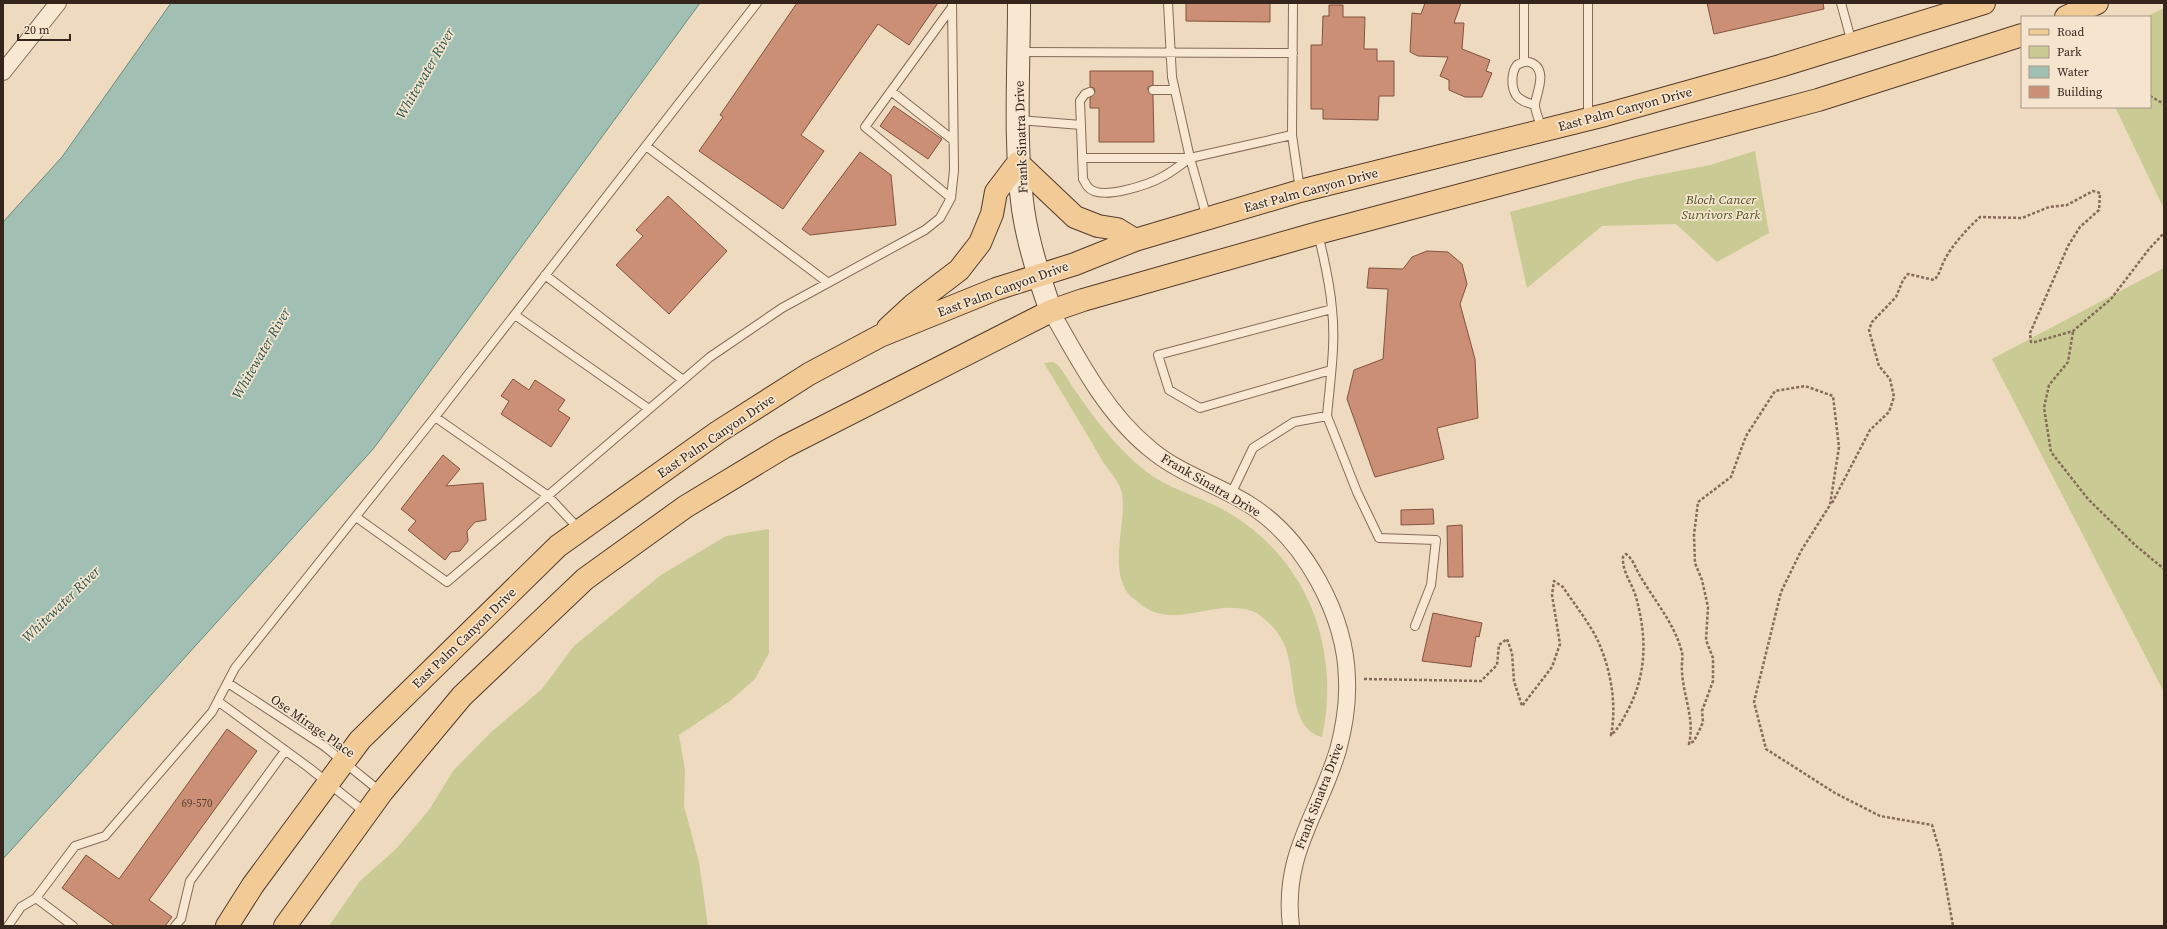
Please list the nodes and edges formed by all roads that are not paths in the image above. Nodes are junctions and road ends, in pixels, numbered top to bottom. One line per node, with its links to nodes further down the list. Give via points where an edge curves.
1 (58, 3): 19 (street)
2 (757, 3): 31 (lane)
3 (1019, 3): 15 (main road, Frank Sinatra Drive)
4 (1168, 3): 17 (lane)
5 (1293, 3): 16 (lane)
6 (1524, 3): 18 (lane)
7 (1588, 3): 26 (lane)
8 (1842, 3): 14 (lane)
9 (1984, 3): 14 (main road, East Palm Canyon Drive)
10 (2097, 3): 12 (main road)
11 (952, 5): 22 (lane); 30 (lane)
12 (2068, 16)
13 (2021, 35): 38 (main road, via 1818,100)
14 (1852, 44): 26 (main road, East Palm Canyon Drive)
15 (1019, 52): 17 (lane); 25 (main road, Frank Sinatra Drive)
16 (1293, 53): 17 (lane); 29 (lane)
17 (1170, 54): 21 (lane)
18 (1524, 62): 24 (lane, via 1536,66 1540,76 1539,94); 24 (lane, via 1513,72 1512,83 1516,94 1525,102)
19 (3, 72)
20 (1153, 90): 21 (lane)
21 (1174, 90): 33 (lane)
22 (891, 91): 30 (lane); 36 (lane, via 865,127)
23 (1090, 92): 27 (lane, via 1085,94 1080,102)
24 (1535, 105): 28 (lane)
25 (1018, 120): 27 (lane); 34 (main road, Frank Sinatra Drive)
26 (1588, 120): 28 (main road, East Palm Canyon Drive)
27 (1081, 125): 32 (lane)
28 (1543, 131): 35 (main road, East Palm Canyon Drive)
29 (1292, 136): 33 (lane); 35 (lane)
30 (953, 140): 36 (lane, via 954,170)
31 (646, 146): 40 (lane); 42 (lane)
32 (1082, 158): 33 (lane); 33 (lane, via 1083,179 1088,188 1099,193 1112,193 1164,176)
33 (1190, 158): 37 (lane)
34 (1018, 162): 39 (main road, via 1075,217 1098,226 1117,229); 41 (main road, Frank Sinatra Drive, via 1023,209); 46 (main road, via 996,192 992,214 980,243 959,270 913,305)
35 (1300, 191): 37 (main road, East Palm Canyon Drive)
36 (950, 198): 42 (lane, via 940,218 925,230)
37 (1207, 219): 39 (main road, East Palm Canyon Drive)
38 (1318, 233): 43 (lane); 44 (main road, via 1118,289)
39 (1135, 240): 41 (main road, East Palm Canyon Drive, via 1075,264)
40 (545, 275): 45 (lane); 48 (lane)
41 (1038, 275): 44 (main road, Frank Sinatra Drive); 46 (main road, East Palm Canyon Drive)
42 (827, 282): 48 (lane, via 782,308 723,348)
43 (1332, 309): 47 (lane); 47 (lane, via 1158,355 1169,390 1200,408)
44 (1051, 311): 52 (street, Frank Sinatra Drive, via 1094,383 1132,433 1149,449 1189,475); 62 (main road, via 784,447 679,512 585,579 462,696)
45 (515, 315): 49 (lane); 51 (lane)
46 (880, 336): 55 (main road, East Palm Canyon Drive, via 809,374 718,432)
47 (1331, 370): 50 (lane)
48 (683, 380): 49 (lane)
49 (649, 409): 53 (lane)
50 (1327, 416): 52 (lane, via 1294,422 1253,448); 56 (lane, via 1357,492 1379,538 1436,540 1432,585)
51 (435, 417): 53 (lane); 54 (lane)
52 (1231, 494): 70 (street, Frank Sinatra Drive, via 1250,505 1290,539 1319,581 1332,607 1340,635 1347,679 1344,723 1338,751 1298,846 1293,873)
53 (547, 495): 54 (lane, via 447,582); 55 (lane)
54 (356, 517): 57 (lane, via 235,668)
55 (580, 530): 60 (main road, East Palm Canyon Drive, via 558,546 431,669 360,740)
56 (1415, 626)
57 (228, 683): 58 (lane); 60 (lane, Ose Mirage Place, via 320,743)
58 (219, 702): 59 (lane); 64 (lane, via 105,836 75,846)
59 (286, 750): 61 (lane); 67 (lane, via 190,881 181,919)
60 (344, 762): 61 (main road, East Palm Canyon Drive); 62 (lane, Ose Mirage Place)
61 (328, 784): 63 (lane); 68 (main road, East Palm Canyon Drive, via 253,885)
62 (382, 792): 63 (main road)
63 (366, 813): 69 (main road)
64 (36, 898): 65 (lane, via 21,907); 66 (lane)
65 (8, 926)
66 (73, 926)
67 (175, 926)
68 (227, 926)
69 (285, 926)
70 (1291, 926)

